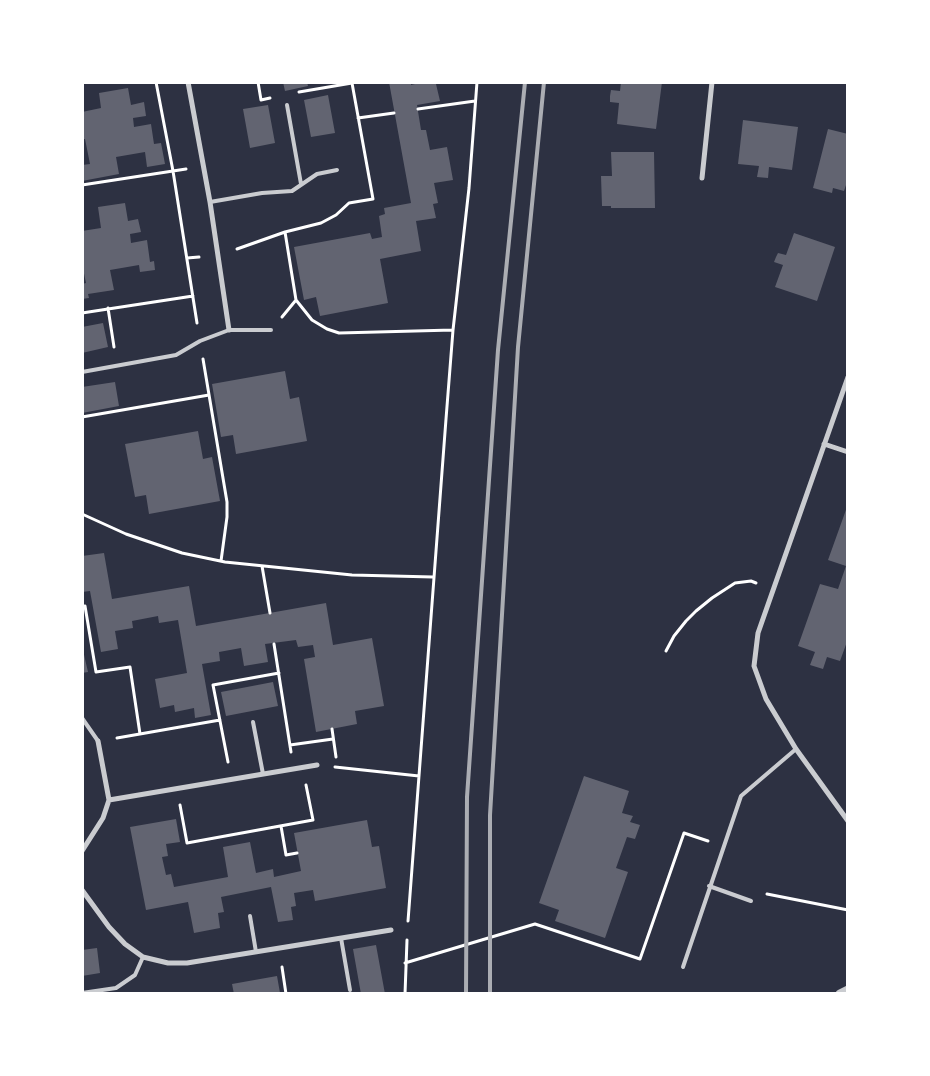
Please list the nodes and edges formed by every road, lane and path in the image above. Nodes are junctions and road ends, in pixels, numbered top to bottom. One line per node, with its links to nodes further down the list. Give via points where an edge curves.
1 (188, 82): 9 (street)
2 (477, 82): 4 (path)
3 (712, 82): 11 (street)
4 (475, 101): 6 (path); 21 (path)
5 (287, 105): 12 (lane)
6 (418, 109)
7 (394, 113): 8 (path)
8 (358, 118)
9 (204, 166): 13 (path); 14 (street)
10 (337, 170): 12 (lane, via 317,174)
11 (702, 178)
12 (301, 184): 14 (lane, via 292,191)
13 (82, 185)
14 (210, 202): 19 (street)
15 (285, 232): 21 (path, via 296,300 312,320 327,329 339,333)
16 (193, 296): 17 (path)
17 (108, 308): 18 (path); 22 (path)
18 (82, 313)
19 (228, 330): 20 (lane); 22 (lane, via 176,355)
20 (271, 330)
21 (453, 330): 35 (path)
22 (118, 365): 23 (lane)
23 (82, 372)
24 (848, 377): 29 (street)
25 (209, 395): 28 (path)
26 (217, 410): 27 (path)
27 (212, 411)
28 (82, 417)
29 (824, 444): 30 (street); 36 (street)
30 (848, 452)
31 (223, 481): 32 (path)
32 (216, 482)
33 (82, 514): 34 (path, via 126,534 182,553)
34 (262, 566): 35 (path, via 352,576); 38 (path)
35 (433, 577): 56 (path)
36 (773, 589): 40 (path, via 751,582 735,583 696,611 674,636); 50 (street, via 758,633 754,666 766,699)
37 (82, 607): 46 (path, via 96,672 130,667)
38 (270, 613)
39 (274, 644): 41 (path)
40 (666, 651)
41 (279, 673): 43 (path, via 213,685); 49 (path)
42 (82, 718): 48 (lane)
43 (220, 720): 46 (path); 57 (path)
44 (252, 722): 55 (lane)
45 (332, 729): 47 (path)
46 (140, 734): 48 (path)
47 (333, 739): 49 (path); 53 (path)
48 (98, 741): 59 (street)
49 (290, 745): 54 (path)
50 (796, 749): 60 (street); 62 (lane, via 741,796)
51 (316, 765): 52 (street); 53 (path)
52 (303, 767): 54 (street); 61 (path, via 313,820)
53 (337, 767): 56 (path)
54 (293, 769): 55 (street)
55 (263, 774): 57 (street)
56 (419, 776): 70 (path)
57 (231, 780): 58 (street)
58 (177, 788): 59 (street); 61 (path, via 187,843)
59 (109, 800): 63 (street, via 103,818)
60 (847, 818)
61 (281, 826): 64 (path, via 286,855)
62 (723, 847): 65 (lane); 77 (path, via 684,833 640,959 535,924)
63 (82, 851)
64 (297, 853)
65 (709, 886): 67 (lane); 78 (lane)
66 (82, 890): 76 (street, via 109,927)
67 (751, 901): 68 (path, via 762,893)
68 (848, 910)
69 (250, 916): 75 (lane)
70 (408, 924)
71 (390, 930): 73 (street)
72 (408, 934): 77 (path)
73 (341, 938): 74 (street); 79 (lane)
74 (278, 948): 75 (street); 82 (path)
75 (256, 952): 76 (street, via 187,963)
76 (143, 957): 81 (lane, via 135,975 116,988)
77 (405, 963): 83 (path)
78 (683, 967)
79 (350, 990)
80 (848, 990): 84 (street)
81 (82, 994)
82 (286, 994)
83 (405, 994)
84 (840, 994)

